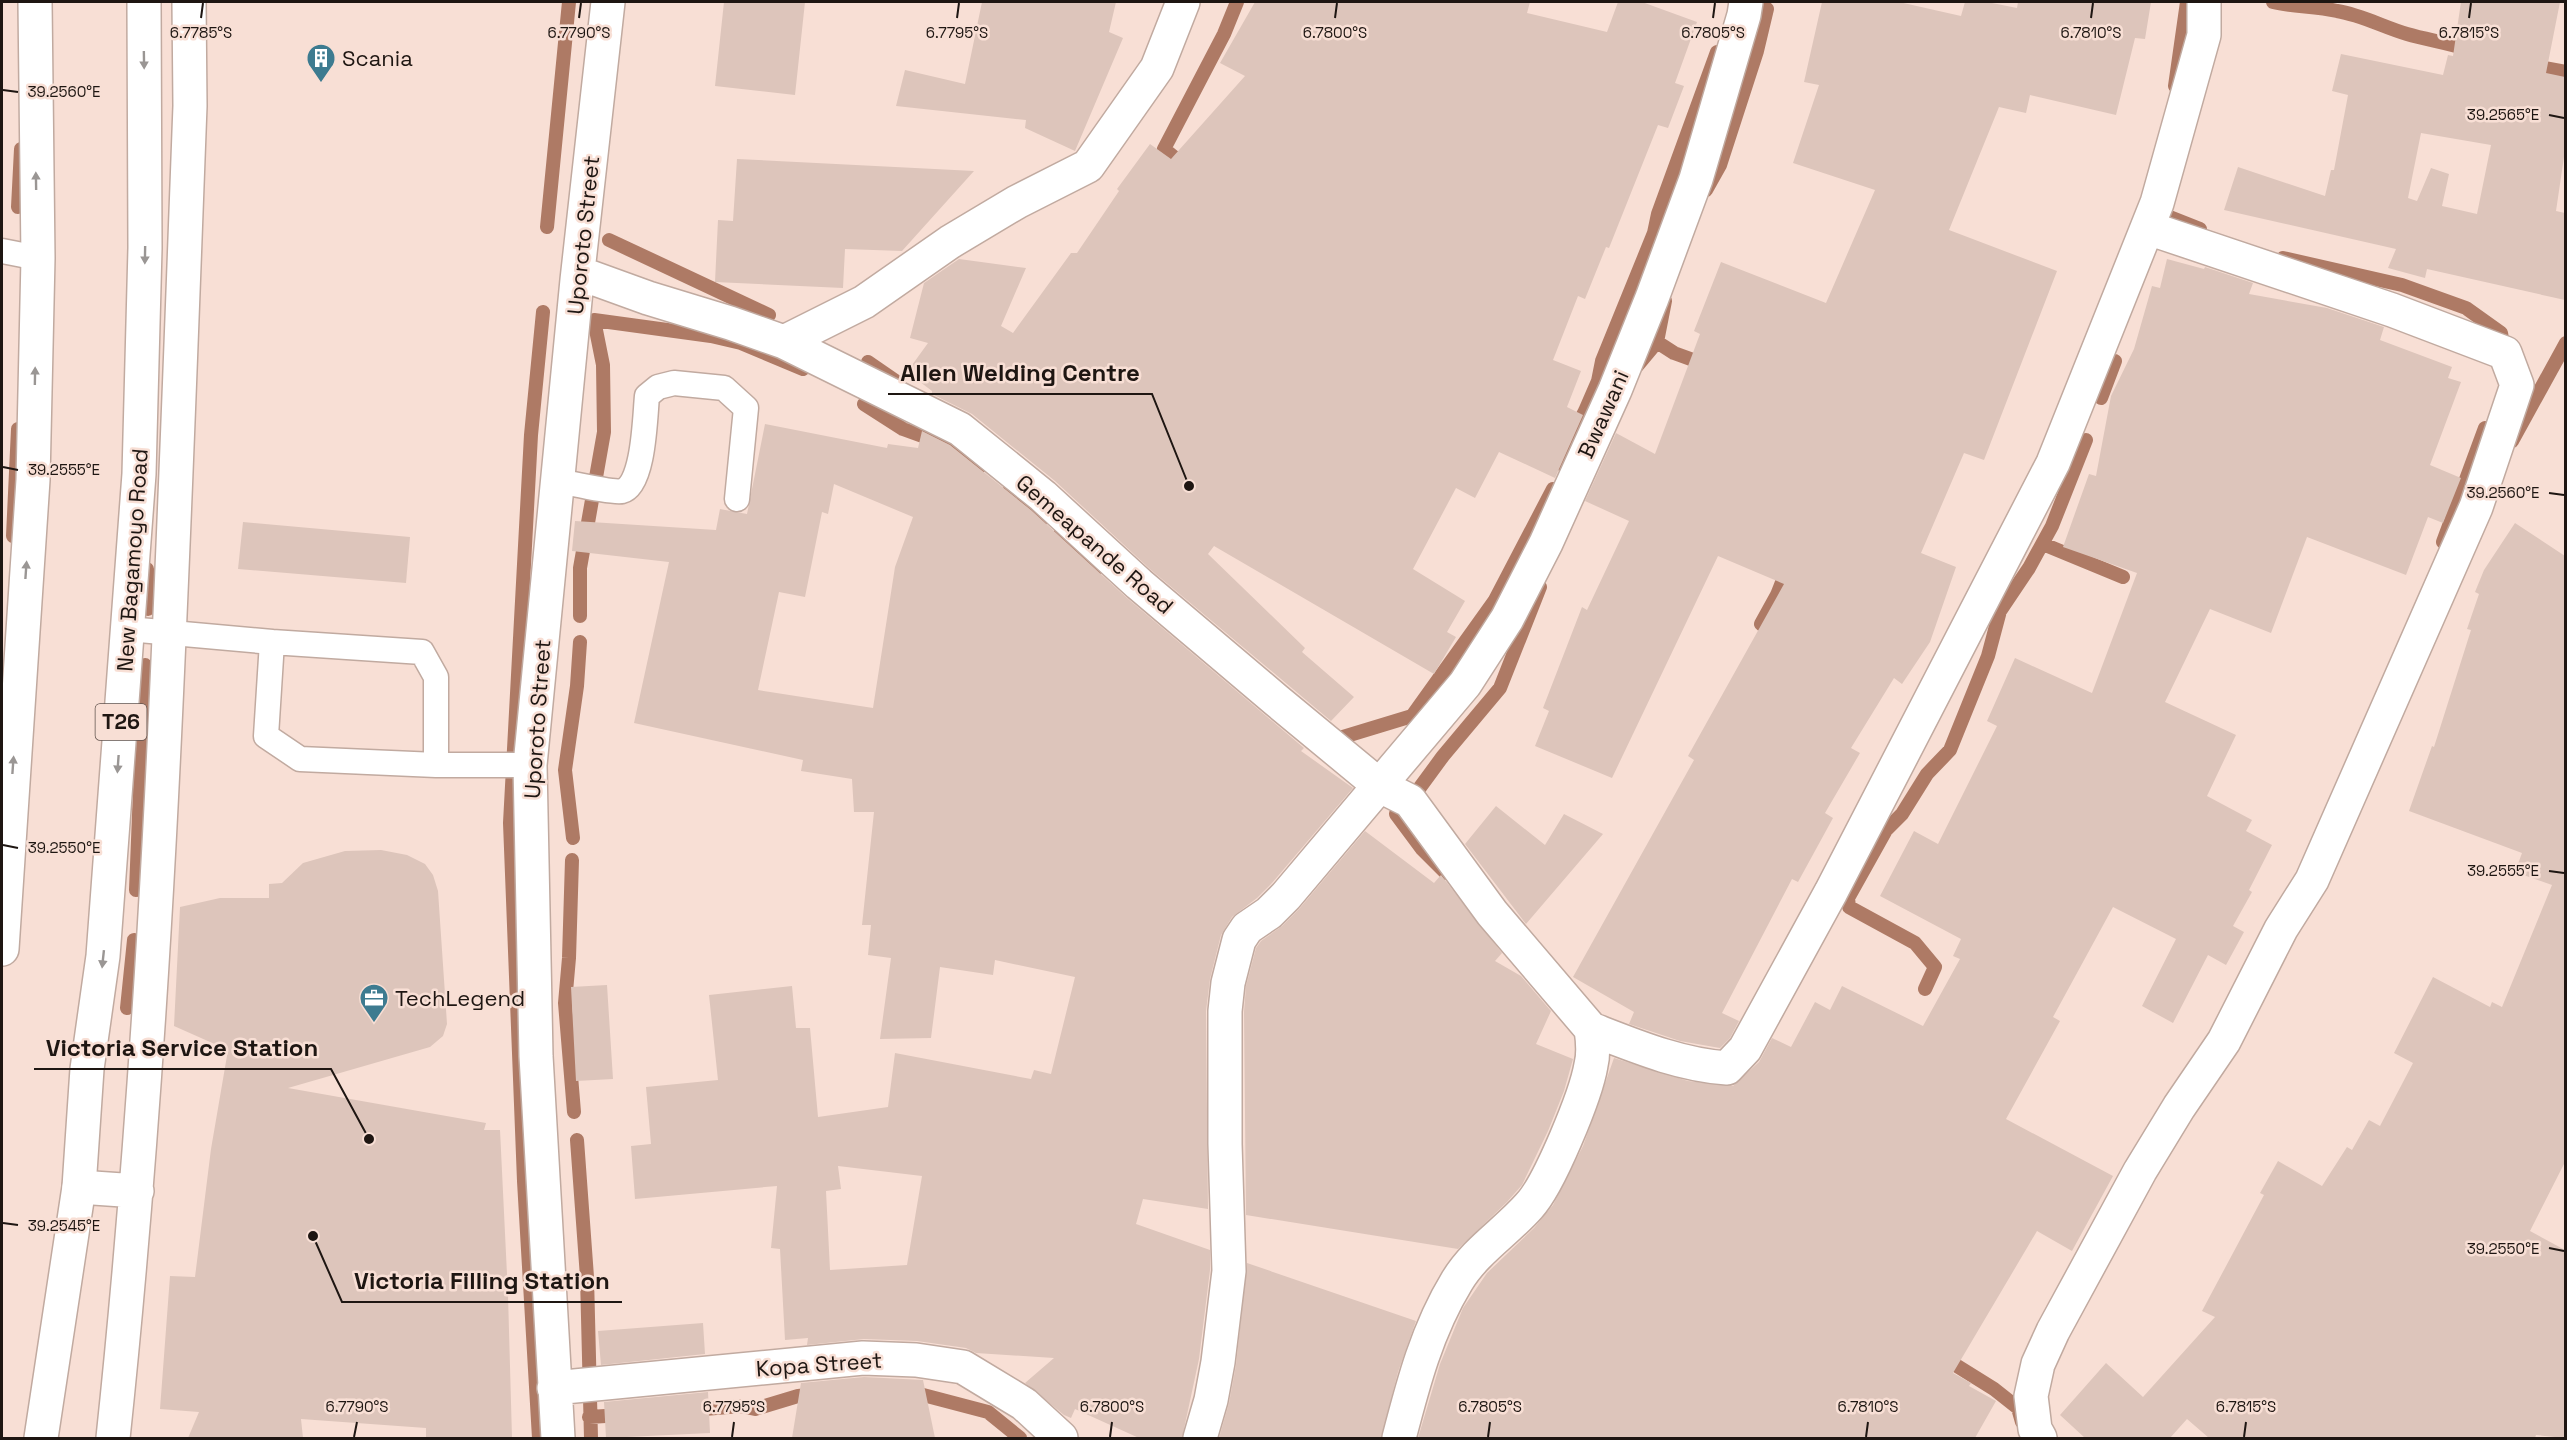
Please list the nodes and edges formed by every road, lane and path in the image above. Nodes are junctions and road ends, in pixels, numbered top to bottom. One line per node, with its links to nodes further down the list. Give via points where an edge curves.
1 (35, 2): 10 (main road, one-way to 1)
2 (144, 2): 15 (main road, New Bagamoyo Road / T26, one-way to 15, via 145,248 140,440)
3 (189, 2): 16 (main road, via 190,106)
4 (608, 2): 11 (main road, Uporoto Street)
5 (1183, 2): 12 (main road, via 1157,68 1088,166 950,242 864,302)
6 (1746, 2): 20 (main road, Bwawani, via 1696,179 1615,390 1546,543 1507,619 1465,684)
7 (2204, 2): 8 (main road, via 2204,35)
8 (2148, 228): 22 (main road, via 2053,463 1831,892 1745,1049 1727,1068 1707,1067); 32 (main road, via 2392,310 2505,353 2517,385 2476,507 2312,880 2281,929 2224,1041 2140,1171 2038,1364 2031,1396 2035,1429)
9 (2, 251): 10 (lane)
10 (38, 258): 21 (main road, one-way to 10, via 33,480)
11 (579, 273): 12 (main road, Gemeapande Road); 13 (main road, Uporoto Street)
12 (784, 342): 20 (main road, Gemeapande Road, via 960,429)
13 (558, 481): 14 (lane, via 622,491 632,485 639,471 647,396 658,387 674,383 724,388 746,408); 19 (main road, Uporoto Street)
14 (737, 499)
15 (128, 629): 16 (lane); 23 (main road, New Bagamoyo Road / T26, one-way to 23, via 103,956 87,1069)
16 (170, 633): 17 (lane); 24 (main road, via 159,871)
17 (272, 642): 18 (lane, via 422,652 436,676); 18 (lane, via 266,736 300,759)
18 (436, 765): 19 (lane)
19 (530, 765): 25 (main road, Uporoto Street, via 536,1056)
20 (1380, 786): 22 (main road, Gemeapande Road, via 1410,801 1492,913); 30 (main road, Bwawani, via 1286,896 1246,928 1232,963 1225,1022 1229,1271 1216,1372)
21 (2, 949)
22 (1591, 1029): 31 (main road, via 1594,1045 1587,1081 1545,1182 1531,1205 1471,1262 1458,1280 1429,1335)
23 (79, 1187): 24 (main road); 26 (main road, New Bagamoyo Road / T26)
24 (137, 1191): 27 (main road)
25 (554, 1388): 28 (main road, Uporoto Street); 29 (main road, Kopa Street, via 863,1358 916,1360 963,1367 1024,1404)
26 (41, 1438)
27 (113, 1438)
28 (558, 1438)
29 (1061, 1438)
30 (1200, 1438)
31 (1399, 1438)
32 (2040, 1438)

